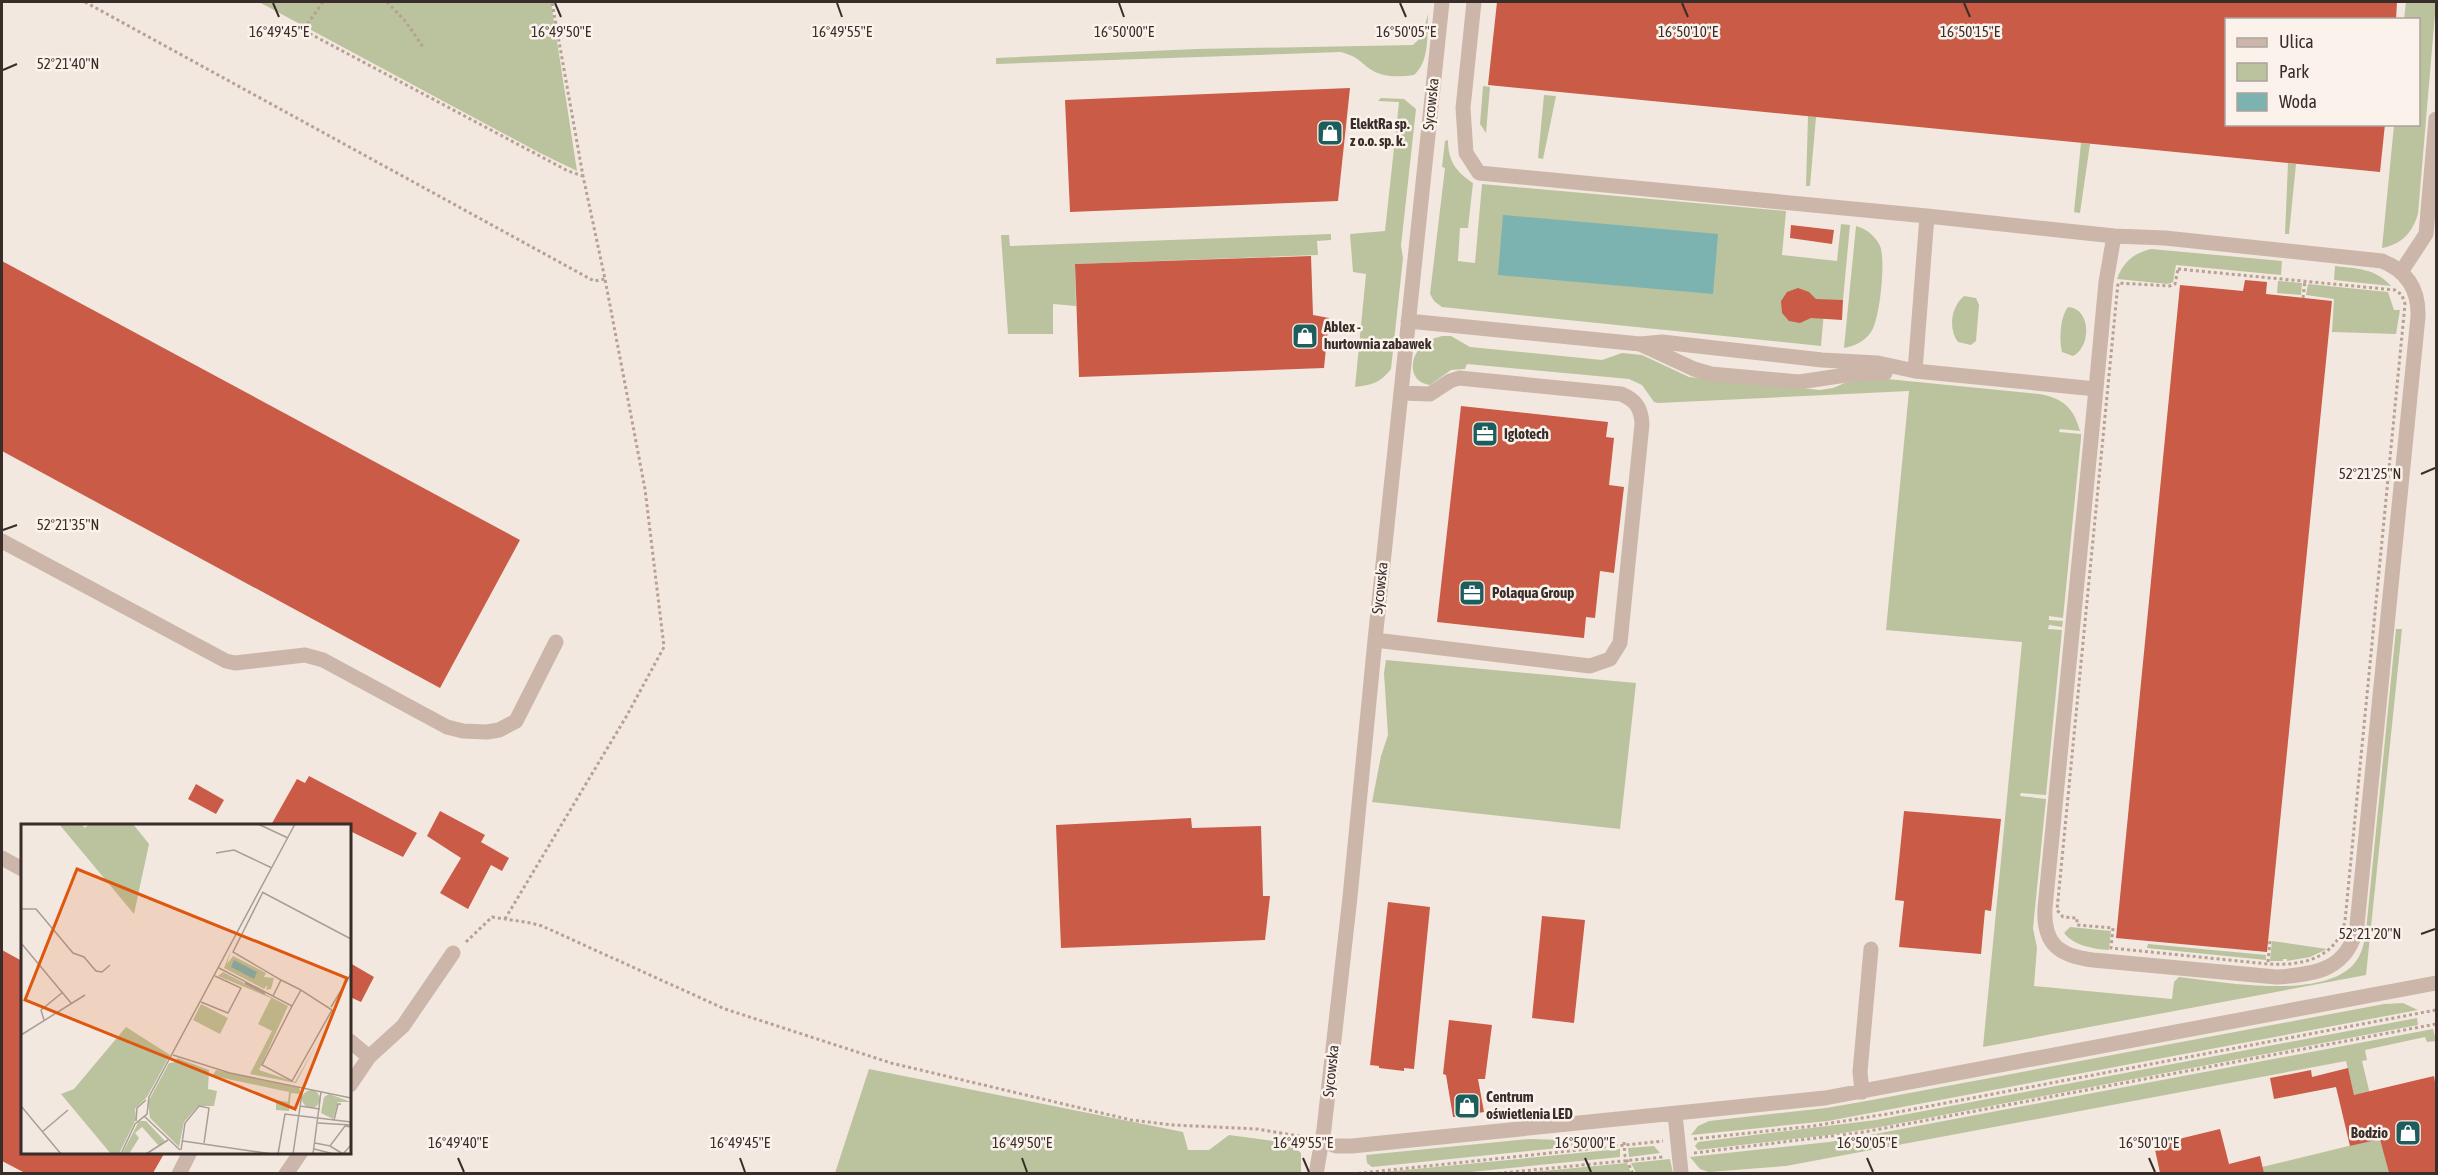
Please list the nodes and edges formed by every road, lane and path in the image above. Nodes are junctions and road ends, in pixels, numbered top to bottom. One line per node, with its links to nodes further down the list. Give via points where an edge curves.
1 (85, 2): 14 (path, via 594,281)
2 (323, 2): 9 (path, via 303,30)
3 (387, 2): 7 (path)
4 (552, 2): 9 (path)
5 (1442, 2): 18 (street, Sycowska)
6 (1474, 2): 10 (street, via 1463,108 1466,153 1479,172)
7 (423, 47)
8 (2436, 119): 12 (street, via 2426,234)
9 (583, 176): 14 (path)
10 (1927, 216): 11 (street); 20 (street)
11 (2114, 236): 12 (street, via 2370,259); 21 (street)
12 (2401, 272): 21 (street, via 2414,290 2418,317 2360,902 2352,944 2347,954 2332,966 2276,976 2075,958 2062,953 2048,936 2045,908)
13 (2257, 275): 15 (path); 16 (path); 32 (path, via 2178,269 2175,284 2170,286 2118,283 2057,910 2063,916 2078,918 2077,925 2113,928 2111,948)
14 (605, 279): 28 (path, via 645,489 664,647)
15 (2305, 280): 17 (path); 32 (path, via 2396,290 2403,298 2405,311 2344,927 2324,955)
16 (2256, 281)
17 (2303, 298)
18 (1408, 321): 19 (street); 22 (street, Sycowska)
19 (1640, 344): 20 (street, via 1662,342 1878,363); 20 (street, via 1711,374 1799,382)
20 (1915, 371): 21 (street)
21 (2096, 389)
22 (1401, 393): 24 (street, Sycowska); 24 (street, via 1430,394 1459,378 1621,394 1638,405 1642,424 1620,643 1610,659 1590,666)
23 (2, 541): 25 (street, via 226,661 305,655 323,660 463,732 499,730 516,721)
24 (1375, 640): 40 (street, Sycowska)
25 (556, 642)
26 (2, 858): 27 (street)
27 (21, 868)
28 (505, 919): 31 (path, via 492,917); 40 (path, via 542,926 725,1009 891,1063 1131,1120 1272,1131)
29 (2270, 941): 32 (path)
30 (1871, 949): 38 (street, via 1860,1072)
31 (453, 953): 36 (street, via 403,1026)
32 (2268, 964)
33 (2436, 983): 38 (street)
34 (2436, 1024): 44 (path, via 1864,1132)
35 (351, 1042): 36 (street)
36 (369, 1057): 37 (street)
37 (351, 1083)
38 (1862, 1092): 39 (street)
39 (1675, 1114): 40 (street, via 1352,1146); 44 (street)
40 (1322, 1141): 49 (street, Sycowska)
41 (1624, 1142): 45 (path)
42 (189, 1154): 47 (street)
43 (300, 1154): 48 (street)
44 (1679, 1155): 45 (path); 46 (street)
45 (1628, 1160): 50 (path); 51 (path)
46 (1681, 1172)
47 (178, 1173)
48 (286, 1173)
49 (1316, 1173)
50 (1492, 1173)
51 (1633, 1173)

